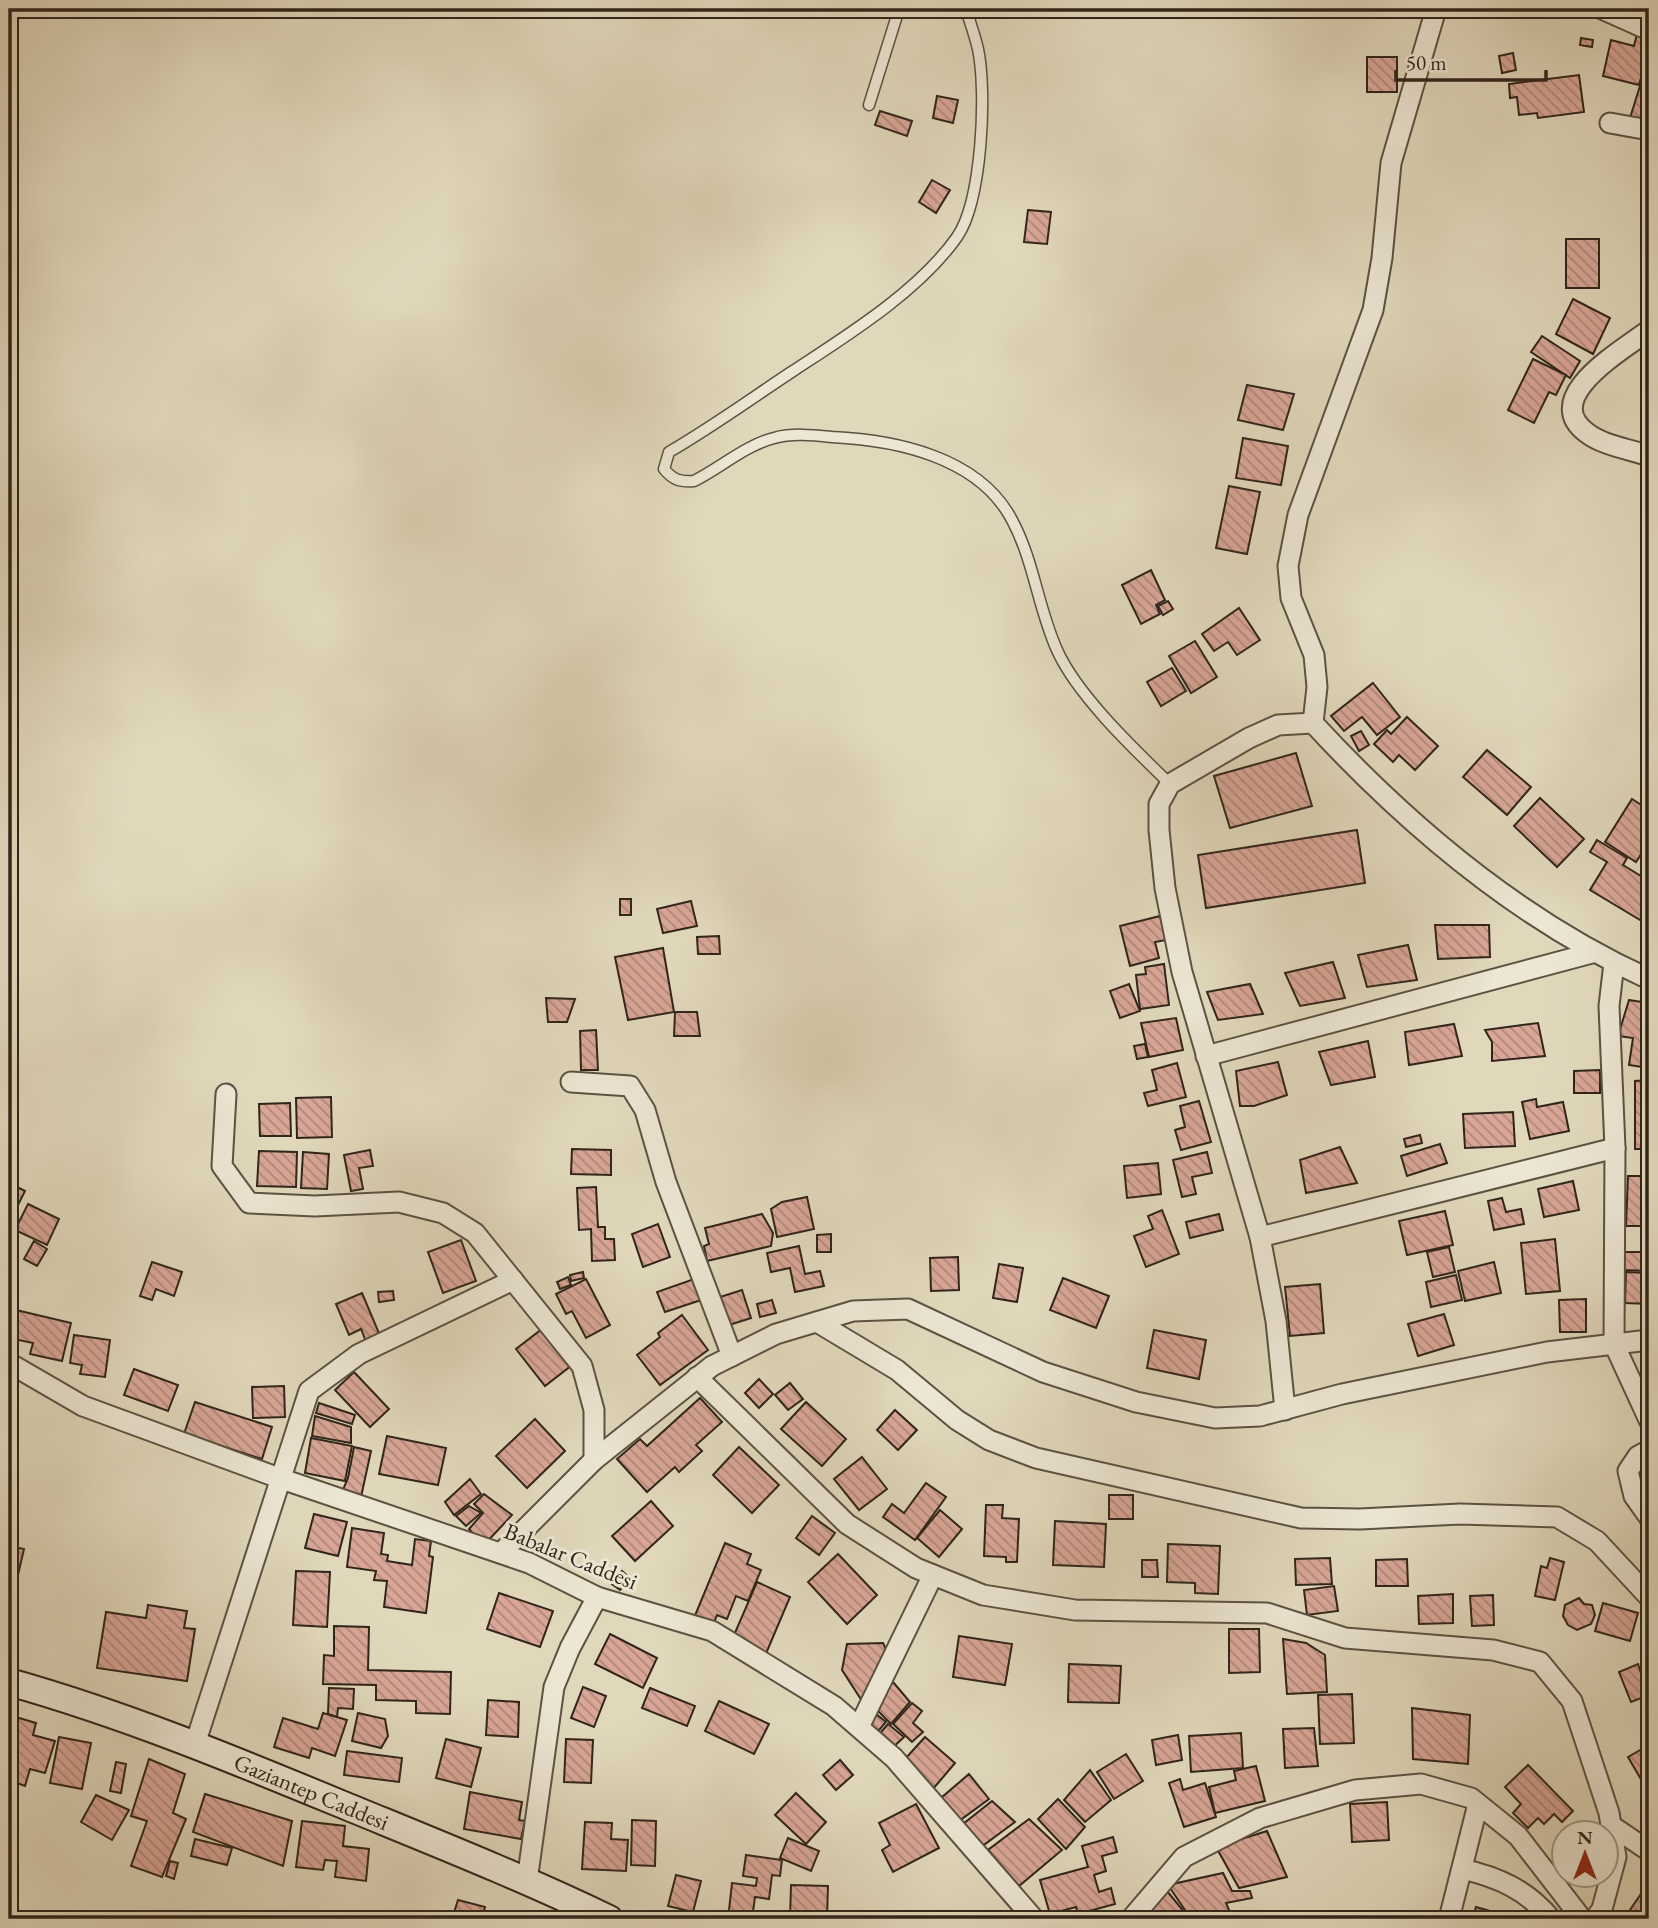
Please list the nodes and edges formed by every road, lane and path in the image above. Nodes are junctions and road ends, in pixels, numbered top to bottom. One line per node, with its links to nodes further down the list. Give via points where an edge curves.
1 (899, 9): 6 (lane)
2 (965, 9): 12 (lane, via 979,51 982,109 974,184 958,236 901,293 832,348 669,452 664,469 671,478 694,481 770,439 788,435 896,444 961,470 984,486 1011,517 1057,651 1071,674)
3 (1436, 9): 11 (street, via 1391,163 1373,310 1298,514 1288,566 1291,598 1314,655)
4 (1602, 9): 5 (street)
5 (1649, 30)
6 (869, 105)
7 (1611, 122): 8 (street)
8 (1649, 130)
9 (1649, 330): 10 (street, via 1581,382 1574,414 1589,435)
10 (1649, 456)
11 (1313, 723): 12 (street, via 1278,725); 13 (street, via 1416,824 1467,866)
12 (1170, 784): 16 (street, via 1159,804 1165,888)
13 (1592, 953): 14 (street); 16 (street)
14 (1614, 963): 15 (street); 19 (street, via 1609,1006)
15 (1649, 979)
16 (1206, 1056): 20 (street)
17 (571, 1082): 25 (street, via 630,1086 645,1110 666,1182)
18 (226, 1094): 21 (street, via 222,1166 248,1203 399,1202 443,1213 475,1233)
19 (1615, 1148): 20 (street); 24 (street)
20 (1260, 1237): 28 (street, via 1276,1321)
21 (513, 1280): 31 (street, via 582,1366 594,1410); 32 (street, via 359,1354 309,1391)
22 (817, 1322): 25 (street, via 776,1334); 28 (street, via 853,1311 908,1308 1043,1371 1136,1402 1215,1418); 37 (street, via 897,1370 957,1420 1036,1458 1301,1518 1557,1517 1597,1541)
23 (1649, 1340): 24 (street)
24 (1614, 1343): 28 (street, via 1547,1352); 29 (street)
25 (732, 1356): 27 (street)
26 (9, 1363): 32 (street, Babalar Caddesi, via 83,1406)
27 (697, 1377): 31 (street); 35 (street, via 847,1524)
28 (1285, 1410)
29 (1649, 1420)
30 (1649, 1450): 33 (street, via 1638,1456 1628,1471 1634,1496)
31 (594, 1460): 34 (street)
32 (279, 1478): 34 (street, Babalar Caddesi); 40 (street)
33 (1649, 1517)
34 (501, 1553): 36 (street, Babalar Caddesi)
35 (933, 1575): 39 (street); 42 (street, via 983,1595 1075,1609 1267,1613 1345,1638 1493,1650 1540,1662 1572,1701)
36 (597, 1597): 39 (street, Babalar Caddesi, via 712,1631 834,1706); 47 (street, via 554,1686)
37 (1649, 1597)
38 (9, 1682): 40 (main road, Gaziantep Caddesi, via 81,1702)
39 (859, 1727): 50 (street, Babalar Caddesi, via 894,1758)
40 (195, 1744): 47 (main road, Gaziantep Caddesi)
41 (1478, 1804): 46 (street); 51 (street, via 1420,1784 1355,1790 1260,1818 1184,1857); 54 (street, via 1518,1836)
42 (1610, 1820)
43 (1620, 1831): 44 (street)
44 (1645, 1847): 45 (street)
45 (1620, 1856)
46 (1462, 1869): 52 (street); 53 (street, via 1515,1887)
47 (527, 1881): 49 (main road, Gaziantep Caddesi)
48 (1607, 1890): 55 (street)
49 (609, 1919)
50 (1034, 1919)
51 (1131, 1919)
52 (1450, 1919)
53 (1551, 1919)
54 (1583, 1919)
55 (1595, 1919)

